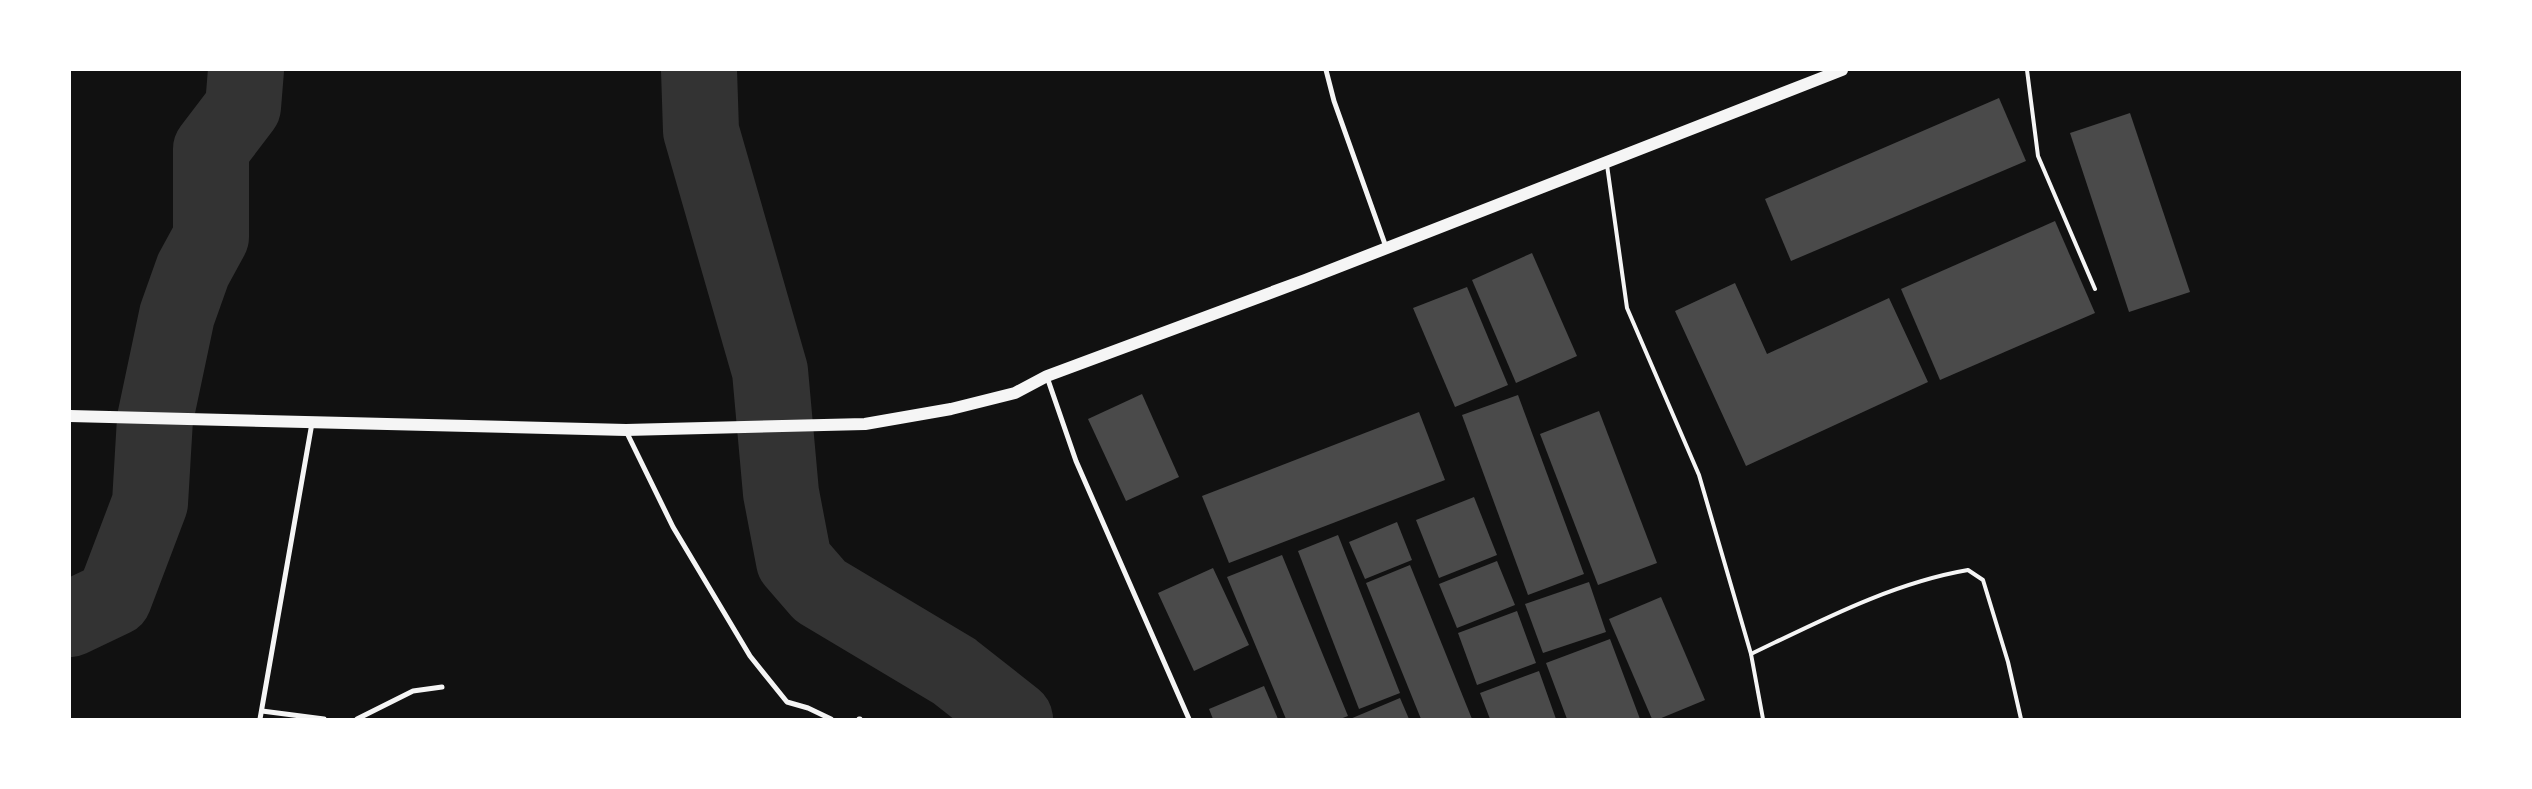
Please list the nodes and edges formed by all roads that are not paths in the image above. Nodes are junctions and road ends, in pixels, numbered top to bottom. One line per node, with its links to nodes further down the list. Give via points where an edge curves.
1 (1326, 70): 5 (street)
2 (1842, 70): 4 (main road)
3 (2028, 70): 6 (lane, via 2038,156)
4 (1606, 162): 5 (main road); 11 (lane, via 1627,308 1699,475)
5 (1386, 248): 7 (main road)
6 (2095, 289)
7 (1047, 376): 10 (main road, via 1006,395 951,409 865,424); 18 (street, via 1076,460)
8 (70, 416): 9 (main road)
9 (312, 423): 10 (main road); 13 (street)
10 (626, 430): 17 (street, via 673,527 750,656 787,702)
11 (1751, 654): 19 (lane); 20 (lane, via 1841,611 1920,582 1968,570 1983,580)
12 (442, 687): 16 (street, via 413,691)
13 (262, 711): 14 (street); 15 (street)
14 (260, 719)
15 (324, 719)
16 (357, 719)
17 (832, 719)
18 (1189, 719)
19 (1763, 719)
20 (2021, 719)

